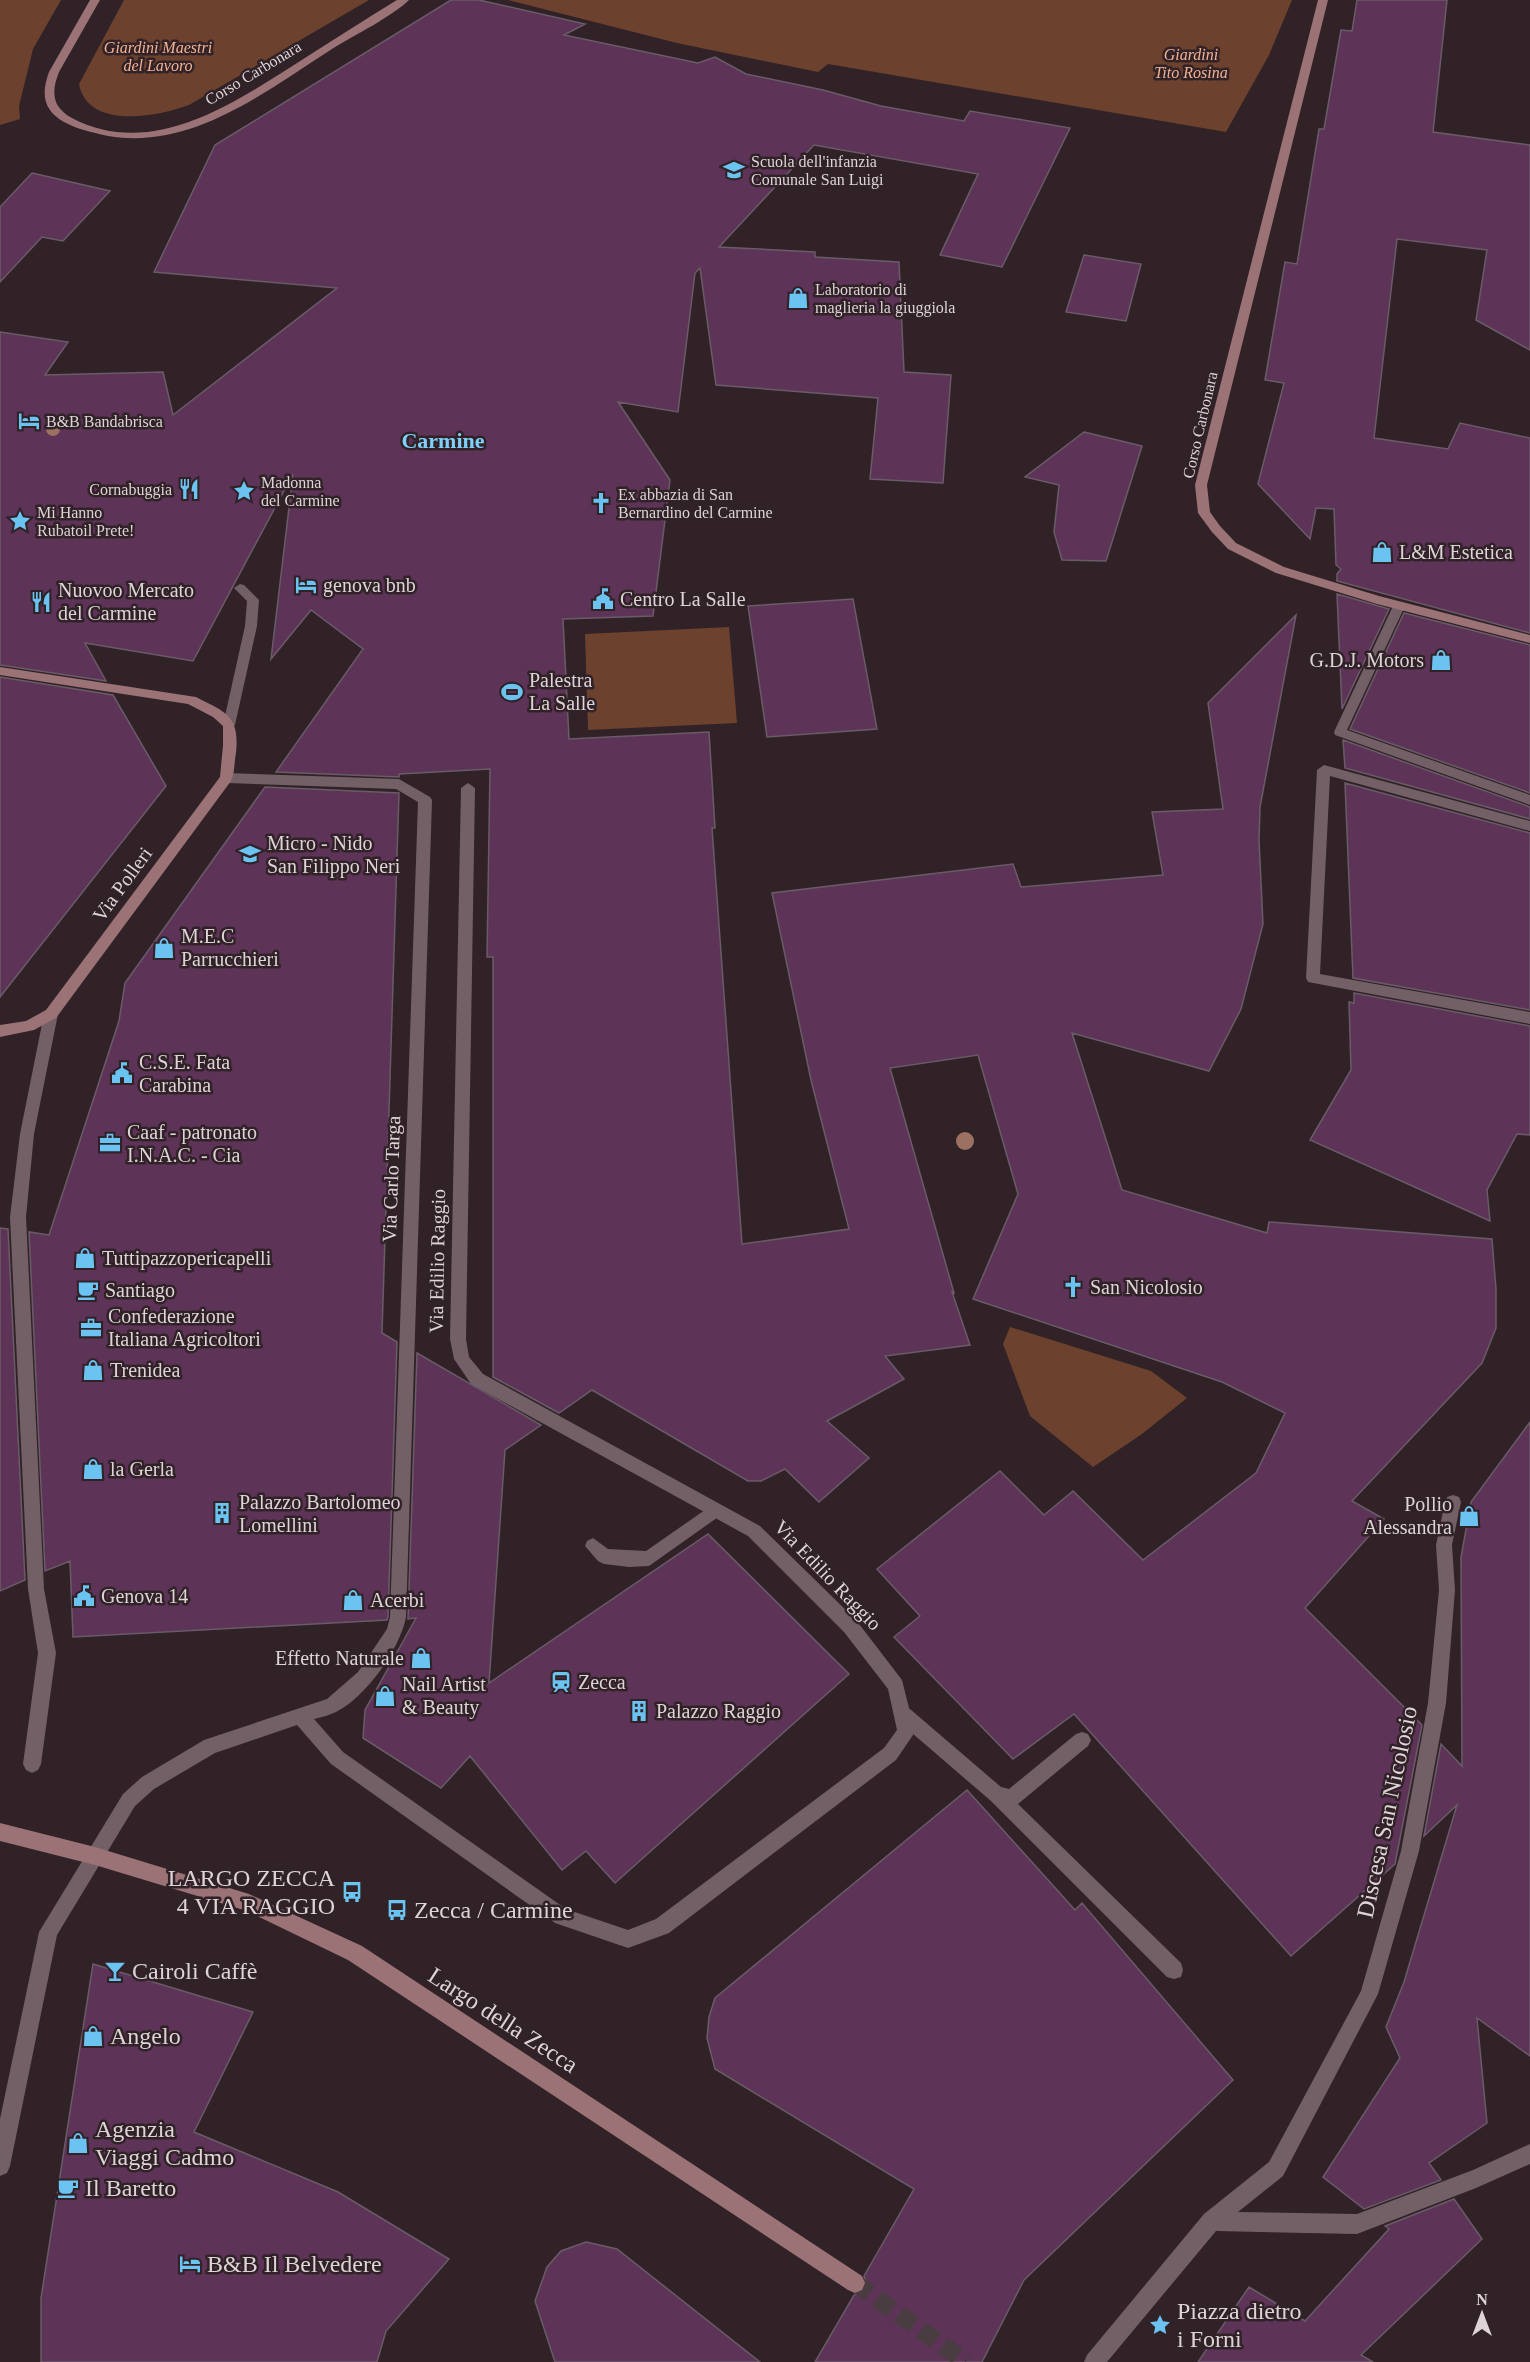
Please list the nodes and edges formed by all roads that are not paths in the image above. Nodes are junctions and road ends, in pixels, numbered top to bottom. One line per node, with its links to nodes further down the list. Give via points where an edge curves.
1 (95, 0): 2 (street, Corso Carbonara, via 50,82 49,101 60,114 80,126 120,135 185,128 222,113)
2 (404, 0)
3 (1323, 0): 5 (street, Corso Carbonara, via 1201,485 1201,498 1204,513 1232,546 1280,570)
4 (240, 588): 8 (street, via 253,600 251,626)
5 (1399, 606): 6 (street, Corso Carbonara); 11 (street, via 1341,732)
6 (1530, 639)
7 (0, 672): 8 (street, via 191,700 218,714)
8 (229, 725): 9 (street)
9 (226, 778): 13 (street, Via Polleri); 20 (street, Via Carlo Targa, via 399,784 425,800 398,1617 395,1632 383,1652 353,1690 332,1705)
10 (468, 789): 17 (street, Via Edilio Raggio, via 458,1339 462,1359 477,1379)
11 (1530, 800)
12 (1530, 826): 14 (street, via 1324,770 1313,978)
13 (51, 1014): 15 (street, Via Polleri, via 29,1026); 22 (street, via 27,1134 18,1217 36,1589 47,1653)
14 (1530, 1018)
15 (0, 1031)
16 (1453, 1502): 29 (street, Discesa San Nicolosio, via 1444,1545 1447,1590 1437,1703 1410,1851 1370,1994 1276,2169)
17 (715, 1510): 18 (street, via 649,1558 604,1556); 19 (street, Via Edilio Raggio, via 754,1531 850,1626 896,1686)
18 (593, 1546)
19 (904, 1715): 20 (street, Via Edilio Raggio, via 906,1732 890,1754 662,1926 628,1939 561,1917 337,1758); 23 (street)
20 (301, 1717): 25 (street, via 210,1746 148,1783 129,1800)
21 (1082, 1740): 23 (street, via 1022,1791 1011,1798)
22 (32, 1764)
23 (997, 1795): 26 (street)
24 (0, 1832): 25 (street, Largo della Zecca)
25 (95, 1856): 28 (street, via 48,1932); 30 (street, Largo della Zecca, via 249,1903 355,1953)
26 (1174, 1970)
27 (1530, 2154): 29 (street, via 1358,2224)
28 (0, 2166)
29 (1211, 2221): 31 (street)
30 (855, 2283)
31 (1094, 2362)

